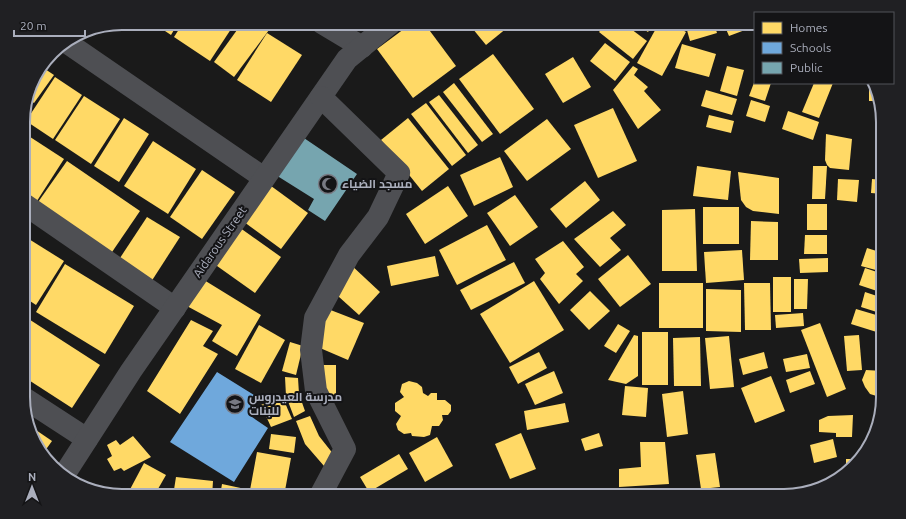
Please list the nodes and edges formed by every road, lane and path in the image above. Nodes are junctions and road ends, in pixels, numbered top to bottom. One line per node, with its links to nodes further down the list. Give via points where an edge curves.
1 (334, 30): 4 (street)
2 (383, 30): 4 (street, Aidarous Street)
3 (71, 45): 6 (street)
4 (362, 47): 5 (street, Aidarous Street, via 346,59)
5 (321, 97): 6 (street, Aidarous Street); 12 (street, via 399,173 378,217 349,256 315,318 311,350 316,391 345,449)
6 (264, 178): 8 (street, Aidarous Street)
7 (30, 208): 8 (street)
8 (174, 308): 10 (street, Aidarous Street)
9 (30, 402): 10 (street)
10 (87, 439): 11 (street, Aidarous Street)
11 (67, 471)
12 (324, 489)

